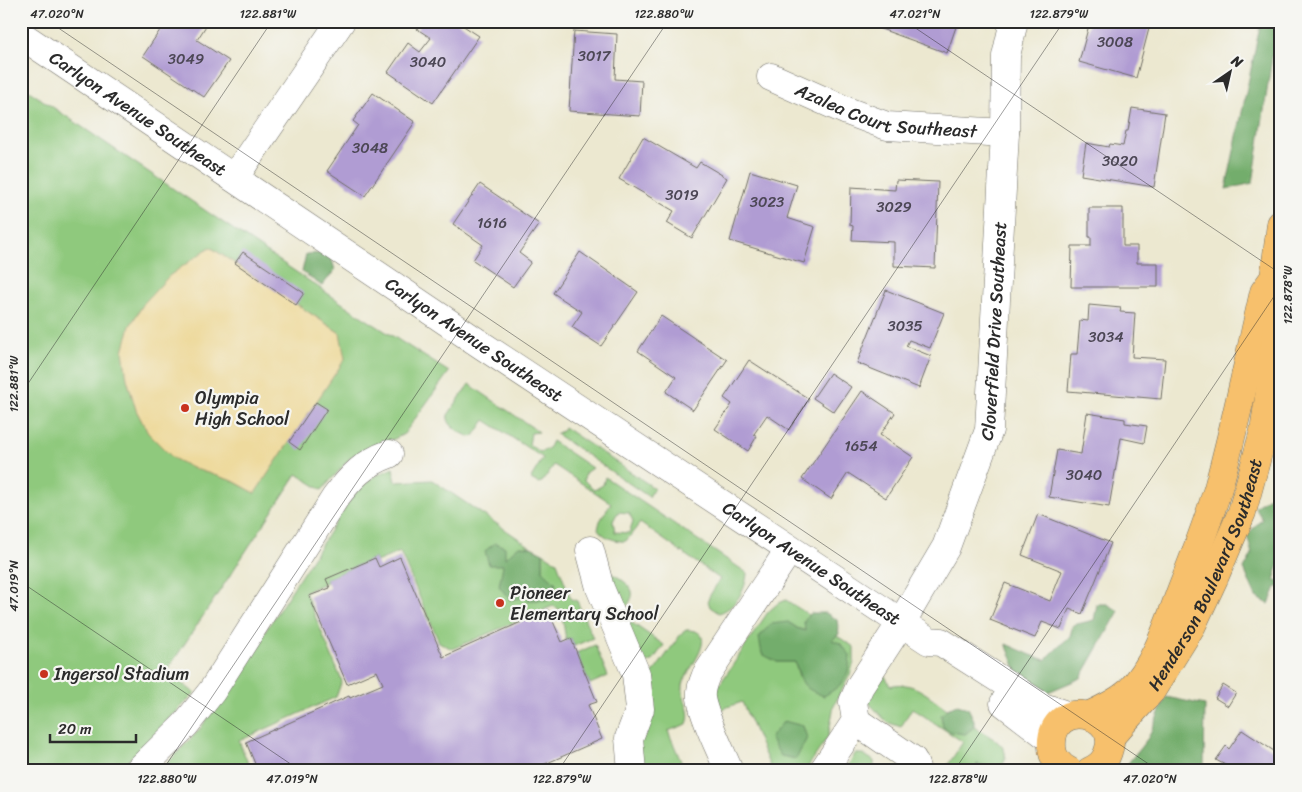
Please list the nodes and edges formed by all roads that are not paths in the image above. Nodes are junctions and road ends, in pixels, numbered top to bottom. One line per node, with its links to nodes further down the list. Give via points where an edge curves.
1 (341, 21): 6 (street)
2 (1014, 21): 5 (street, Cloverfield Drive Southeast, via 1006,56)
3 (21, 35): 6 (street, Carlyon Avenue Southeast)
4 (771, 77): 5 (street, Azalea Court Southeast, via 887,126)
5 (1005, 133): 12 (street, Cloverfield Drive Southeast, via 989,430 946,547)
6 (234, 178): 11 (street, Carlyon Avenue Southeast)
7 (1281, 224): 8 (main road, Henderson Boulevard Southeast)
8 (1274, 278): 14 (main road, Henderson Boulevard Southeast, via 1264,292 1217,490 1161,640 1129,692 1109,706); 16 (main road, Henderson Boulevard Southeast, via 1280,292 1272,376 1264,431 1242,512 1192,625 1150,691)
9 (390, 454): 18 (street, via 364,466 349,479 212,691 186,725)
10 (590, 550): 19 (street, via 600,588 636,674 640,709 629,738)
11 (789, 550): 12 (street, Carlyon Avenue Southeast); 20 (street, via 702,684 704,709)
12 (901, 623): 13 (street, Carlyon Avenue Southeast); 15 (street, Cloverfield Drive Southeast, via 860,686 853,702)
13 (928, 641): 14 (street, Carlyon Avenue Southeast, via 941,642 1043,708); 17 (street, Carlyon Avenue Southeast, via 935,654 1033,724)
14 (1080, 715): 16 (main road, via 1101,722); 17 (main road, via 1061,721 1054,730)
15 (856, 721): 21 (street); 22 (street, via 913,760)
16 (1110, 738): 23 (main road, via 1106,759)
17 (1056, 760)
18 (138, 771)
19 (632, 771)
20 (730, 771)
21 (823, 771)
22 (917, 771)
23 (1090, 771)

